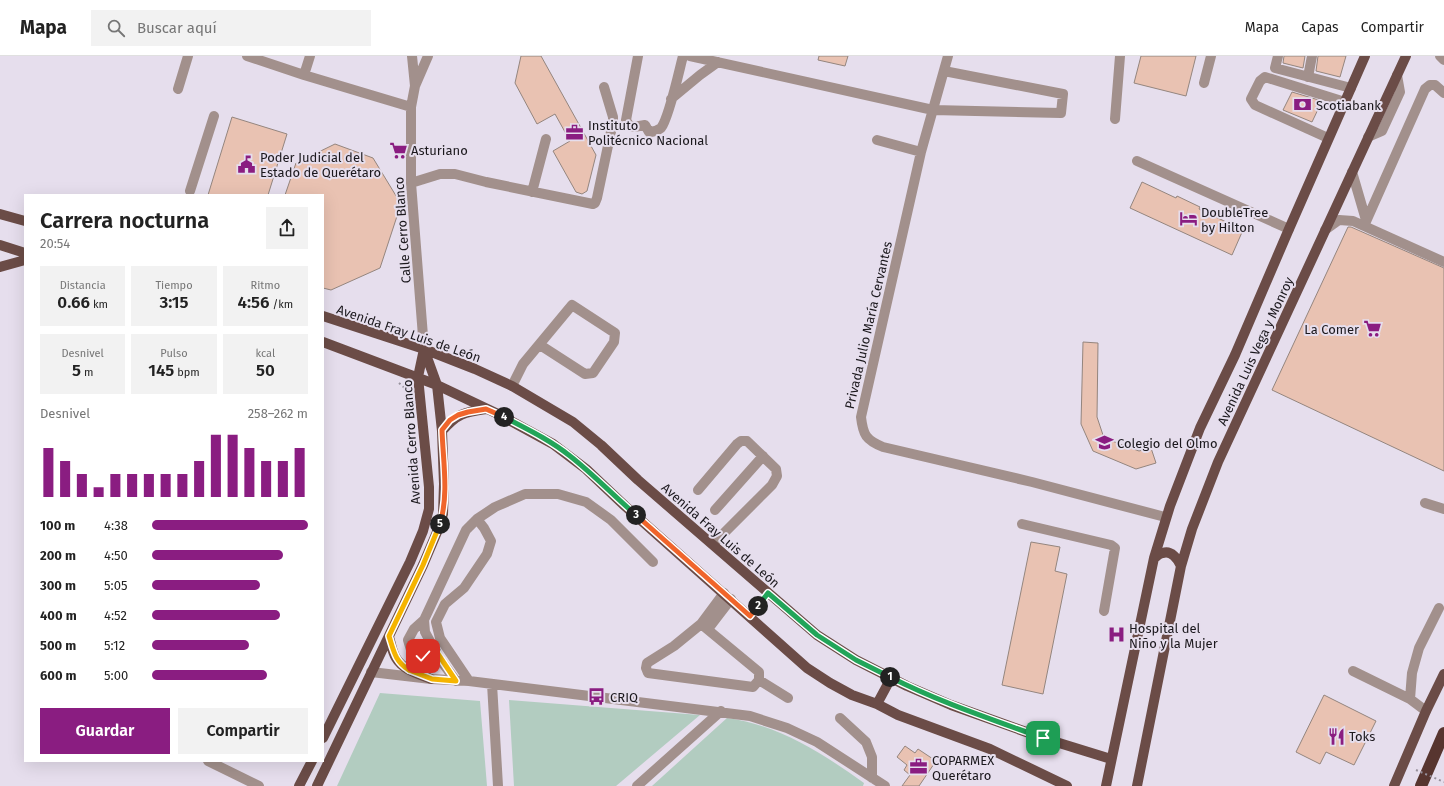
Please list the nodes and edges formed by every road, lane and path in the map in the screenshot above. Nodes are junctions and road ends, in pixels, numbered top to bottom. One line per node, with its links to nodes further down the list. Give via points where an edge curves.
1 (188, 56): 25 (street)
2 (247, 56): 20 (street)
3 (310, 56): 20 (street)
4 (638, 56): 28 (street, via 626,120 629,125 645,125 649,132 654,132 666,118)
5 (683, 56): 28 (street)
6 (690, 56): 18 (street)
7 (948, 56): 19 (street, Privada Julio María Cervantes)
8 (1120, 56): 33 (street)
9 (1211, 56): 22 (street)
10 (1278, 56): 21 (street, via 1275,68)
11 (1312, 56): 21 (street)
12 (1365, 56): 26 (main road, Avenida Luis Vega y Monroy)
13 (1406, 56): 39 (main road, Avenida Luis Vega y Monroy)
14 (1440, 56): 17 (street)
15 (411, 57): 16 (street); 23 (street, Calle Cerro Blanco)
16 (429, 58): 23 (street, Calle Cerro Blanco)
17 (1444, 60)
18 (718, 62): 28 (street); 31 (street)
19 (944, 72): 31 (street, Privada Julio María Cervantes); 31 (street, via 1063,94 1061,113)
20 (304, 75): 30 (street)
21 (1308, 77): 26 (street)
22 (1204, 82)
23 (415, 86): 30 (street, Calle Cerro Blanco)
24 (604, 87): 41 (street, via 613,122 595,203 589,204)
25 (178, 88)
26 (1351, 88): 29 (main road, Avenida Luis Vega y Monroy)
27 (1444, 92): 45 (street, via 1435,85 1430,85 1426,89)
28 (671, 99)
29 (1345, 102): 34 (main road, Avenida Luis Vega y Monroy); 34 (street, via 1265,78 1260,80 1251,99 1255,105)
30 (410, 107): 40 (street, Calle Cerro Blanco)
31 (934, 110): 37 (street, Privada Julio María Cervantes)
32 (214, 116): 42 (street)
33 (1115, 119)
34 (1328, 138): 46 (main road, Avenida Luis Vega y Monroy)
35 (546, 139): 41 (street)
36 (877, 140): 37 (street)
37 (921, 152): 69 (street, Privada Julio María Cervantes, via 861,417 864,435 883,447)
38 (1137, 161): 46 (street)
39 (1352, 172): 45 (street); 47 (main road, Avenida Luis Vega y Monroy)
40 (411, 183): 41 (street, via 440,174 455,174); 56 (street, Calle Cerro Blanco)
41 (532, 192)
42 (190, 194)
43 (0, 214): 44 (main road)
44 (24, 221)
45 (1365, 223): 47 (street, via 1339,220); 51 (street)
46 (1288, 228): 69 (main road, Avenida Luis Vega y Monroy, via 1235,355 1200,428)
47 (1326, 230): 75 (main road, Avenida Luis Vega y Monroy, via 1218,462 1192,528)
48 (0, 245): 49 (main road)
49 (24, 253)
50 (24, 260): 52 (main road)
51 (1444, 262)
52 (0, 267)
53 (324, 316): 56 (main road, Avenida Fray Luis de León)
54 (324, 342): 57 (main road)
55 (540, 345): 55 (street, via 585,374 593,373 614,342 615,333 572,305); 60 (street, via 524,364)
56 (424, 349): 57 (main road, Avenida Cerro Blanco); 59 (main road, Avenida Cerro Blanco); 60 (main road, Avenida Fray Luis de León)
57 (418, 377): 59 (main road); 103 (main road, Avenida Cerro Blanco, via 429,509 410,562)
58 (397, 380): 61 (path)
59 (437, 385): 62 (main road); 63 (main road, Avenida Cerro Blanco)
60 (512, 386): 72 (main road, Avenida Fray Luis de León, via 573,422)
61 (410, 394)
62 (486, 409): 63 (main road, via 458,415); 78 (main road, via 540,436 570,456)
63 (442, 430): 85 (main road, Avenida Cerro Blanco, via 443,514)
64 (763, 456): 65 (street, via 747,441 741,441); 67 (street); 72 (street, via 776,469 772,485)
65 (698, 490)
66 (1425, 502): 68 (street)
67 (715, 510)
68 (1444, 510)
69 (1166, 517): 73 (main road, Avenida Luis Vega y Monroy)
70 (477, 519): 74 (street, via 494,507 525,494 558,494 586,502 611,520); 77 (street, via 466,530); 79 (street, via 492,541 490,547 464,588)
71 (1022, 524): 81 (street, via 1115,548)
72 (713, 544): 76 (main road, Avenida Fray Luis de León)
73 (1154, 558): 75 (main road, via 1163,552 1169,553 1178,559); 104 (main road, Avenida Luis Vega y Monroy)
74 (653, 562)
75 (1181, 566): 118 (main road, Avenida Luis Vega y Monroy)
76 (768, 593): 82 (path); 90 (main road, Avenida Fray Luis de León, via 817,635 856,660)
77 (435, 596): 79 (street); 83 (street)
78 (727, 596): 82 (main road); 84 (street)
79 (445, 604): 94 (street, via 436,622 440,638)
80 (1442, 607): 97 (street, via 1419,648 1412,673)
81 (1104, 611)
82 (750, 616): 98 (main road, via 808,668 830,684)
83 (424, 620): 86 (street, via 425,632); 86 (street, via 414,629 408,640 412,653 423,656)
84 (704, 626): 92 (street, via 759,672); 92 (street, via 647,663 648,673 753,687)
85 (389, 636): 88 (main road, Avenida Cerro Blanco); 91 (main road, via 396,658 401,664 410,671)
86 (436, 651): 93 (street)
87 (1353, 671): 97 (street)
88 (371, 672): 91 (street); 112 (main road, Avenida Cerro Blanco)
89 (1444, 674): 100 (main road)
90 (891, 678): 98 (main road); 104 (main road, Avenida Fray Luis de León, via 951,705)
91 (432, 679): 93 (street)
92 (759, 680): 96 (street)
93 (456, 681): 94 (street)
94 (469, 681): 95 (street)
95 (492, 684): 99 (street); 113 (street)
96 (788, 698)
97 (1410, 699): 100 (street)
98 (877, 704): 116 (main road, via 898,715 990,749)
99 (721, 711): 108 (street, via 750,716 787,728 817,742); 114 (street)
100 (1426, 711): 119 (main road)
101 (840, 718): 108 (street, via 866,742 872,757)
102 (1444, 733): 120 (highway)
103 (324, 736)
104 (1111, 759): 117 (main road, Avenida Luis Vega y Monroy)
105 (210, 762): 110 (street)
106 (311, 762): 111 (main road)
107 (1416, 770): 109 (path, bridge)
108 (872, 778): 115 (street)
109 (1444, 782)
110 (260, 786)
111 (299, 786)
112 (317, 786)
113 (498, 786)
114 (637, 786)
115 (885, 786)
116 (1067, 786)
117 (1106, 786)
118 (1137, 786)
119 (1394, 786)
120 (1421, 786)

